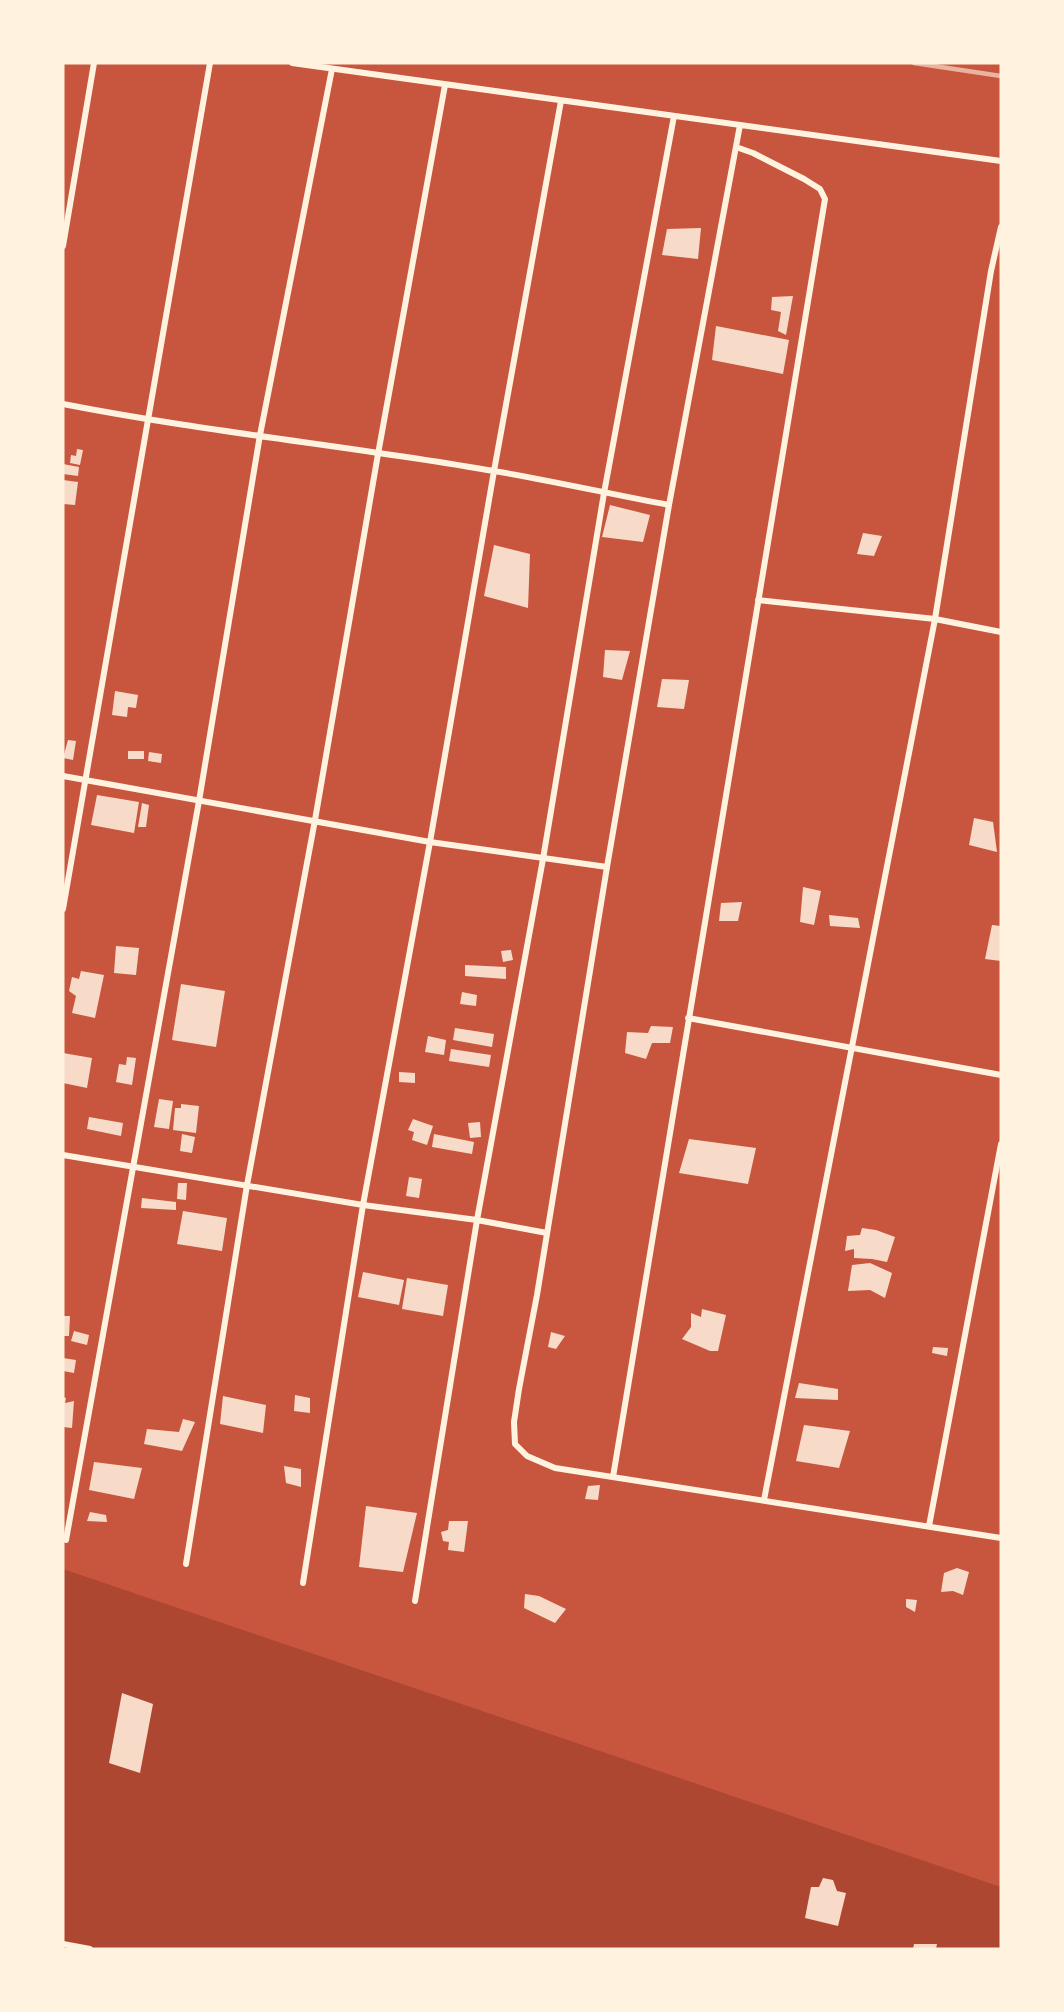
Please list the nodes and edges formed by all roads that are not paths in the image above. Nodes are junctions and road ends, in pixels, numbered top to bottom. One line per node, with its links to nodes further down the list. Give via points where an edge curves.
1 (94, 63): 12 (street)
2 (210, 63): 14 (street)
3 (292, 63): 4 (street)
4 (332, 69): 5 (street); 15 (street)
5 (445, 85): 6 (street); 16 (street)
6 (561, 101): 7 (street); 17 (street)
7 (674, 116): 8 (street); 18 (street)
8 (740, 125): 9 (street); 10 (street)
9 (736, 147): 19 (street); 20 (street, via 804,179 820,189 825,199)
10 (1001, 161)
11 (1001, 227): 21 (street)
12 (63, 246)
13 (63, 404): 14 (street)
14 (147, 421): 15 (street); 24 (street)
15 (260, 435): 16 (street); 25 (street)
16 (378, 454): 17 (street); 26 (street)
17 (494, 471): 18 (street); 27 (street)
18 (604, 493): 19 (street); 28 (street)
19 (669, 505): 29 (street)
20 (758, 600): 21 (street); 31 (street)
21 (935, 619): 22 (street); 32 (street)
22 (1001, 632)
23 (63, 776): 24 (street)
24 (87, 780): 25 (street); 30 (street)
25 (199, 801): 26 (street); 36 (street)
26 (315, 820): 27 (street); 37 (street)
27 (430, 842): 28 (street); 38 (street)
28 (543, 859): 29 (street); 39 (street)
29 (607, 867): 40 (street)
30 (63, 909)
31 (688, 1018): 32 (street); 41 (street)
32 (851, 1047): 33 (street); 42 (street)
33 (1001, 1075)
34 (1001, 1144): 43 (street)
35 (63, 1155): 36 (street)
36 (135, 1167): 37 (street); 45 (street)
37 (247, 1185): 38 (street); 46 (street)
38 (363, 1205): 39 (street); 47 (street)
39 (477, 1220): 40 (street); 48 (street)
40 (547, 1233): 41 (street, via 519,1389 515,1444 527,1456 555,1468)
41 (613, 1477): 42 (street)
42 (764, 1500): 43 (street)
43 (929, 1526): 44 (street)
44 (1001, 1538)
45 (66, 1540)
46 (186, 1564)
47 (303, 1583)
48 (415, 1601)
49 (63, 1944): 50 (street)
50 (90, 1949)

